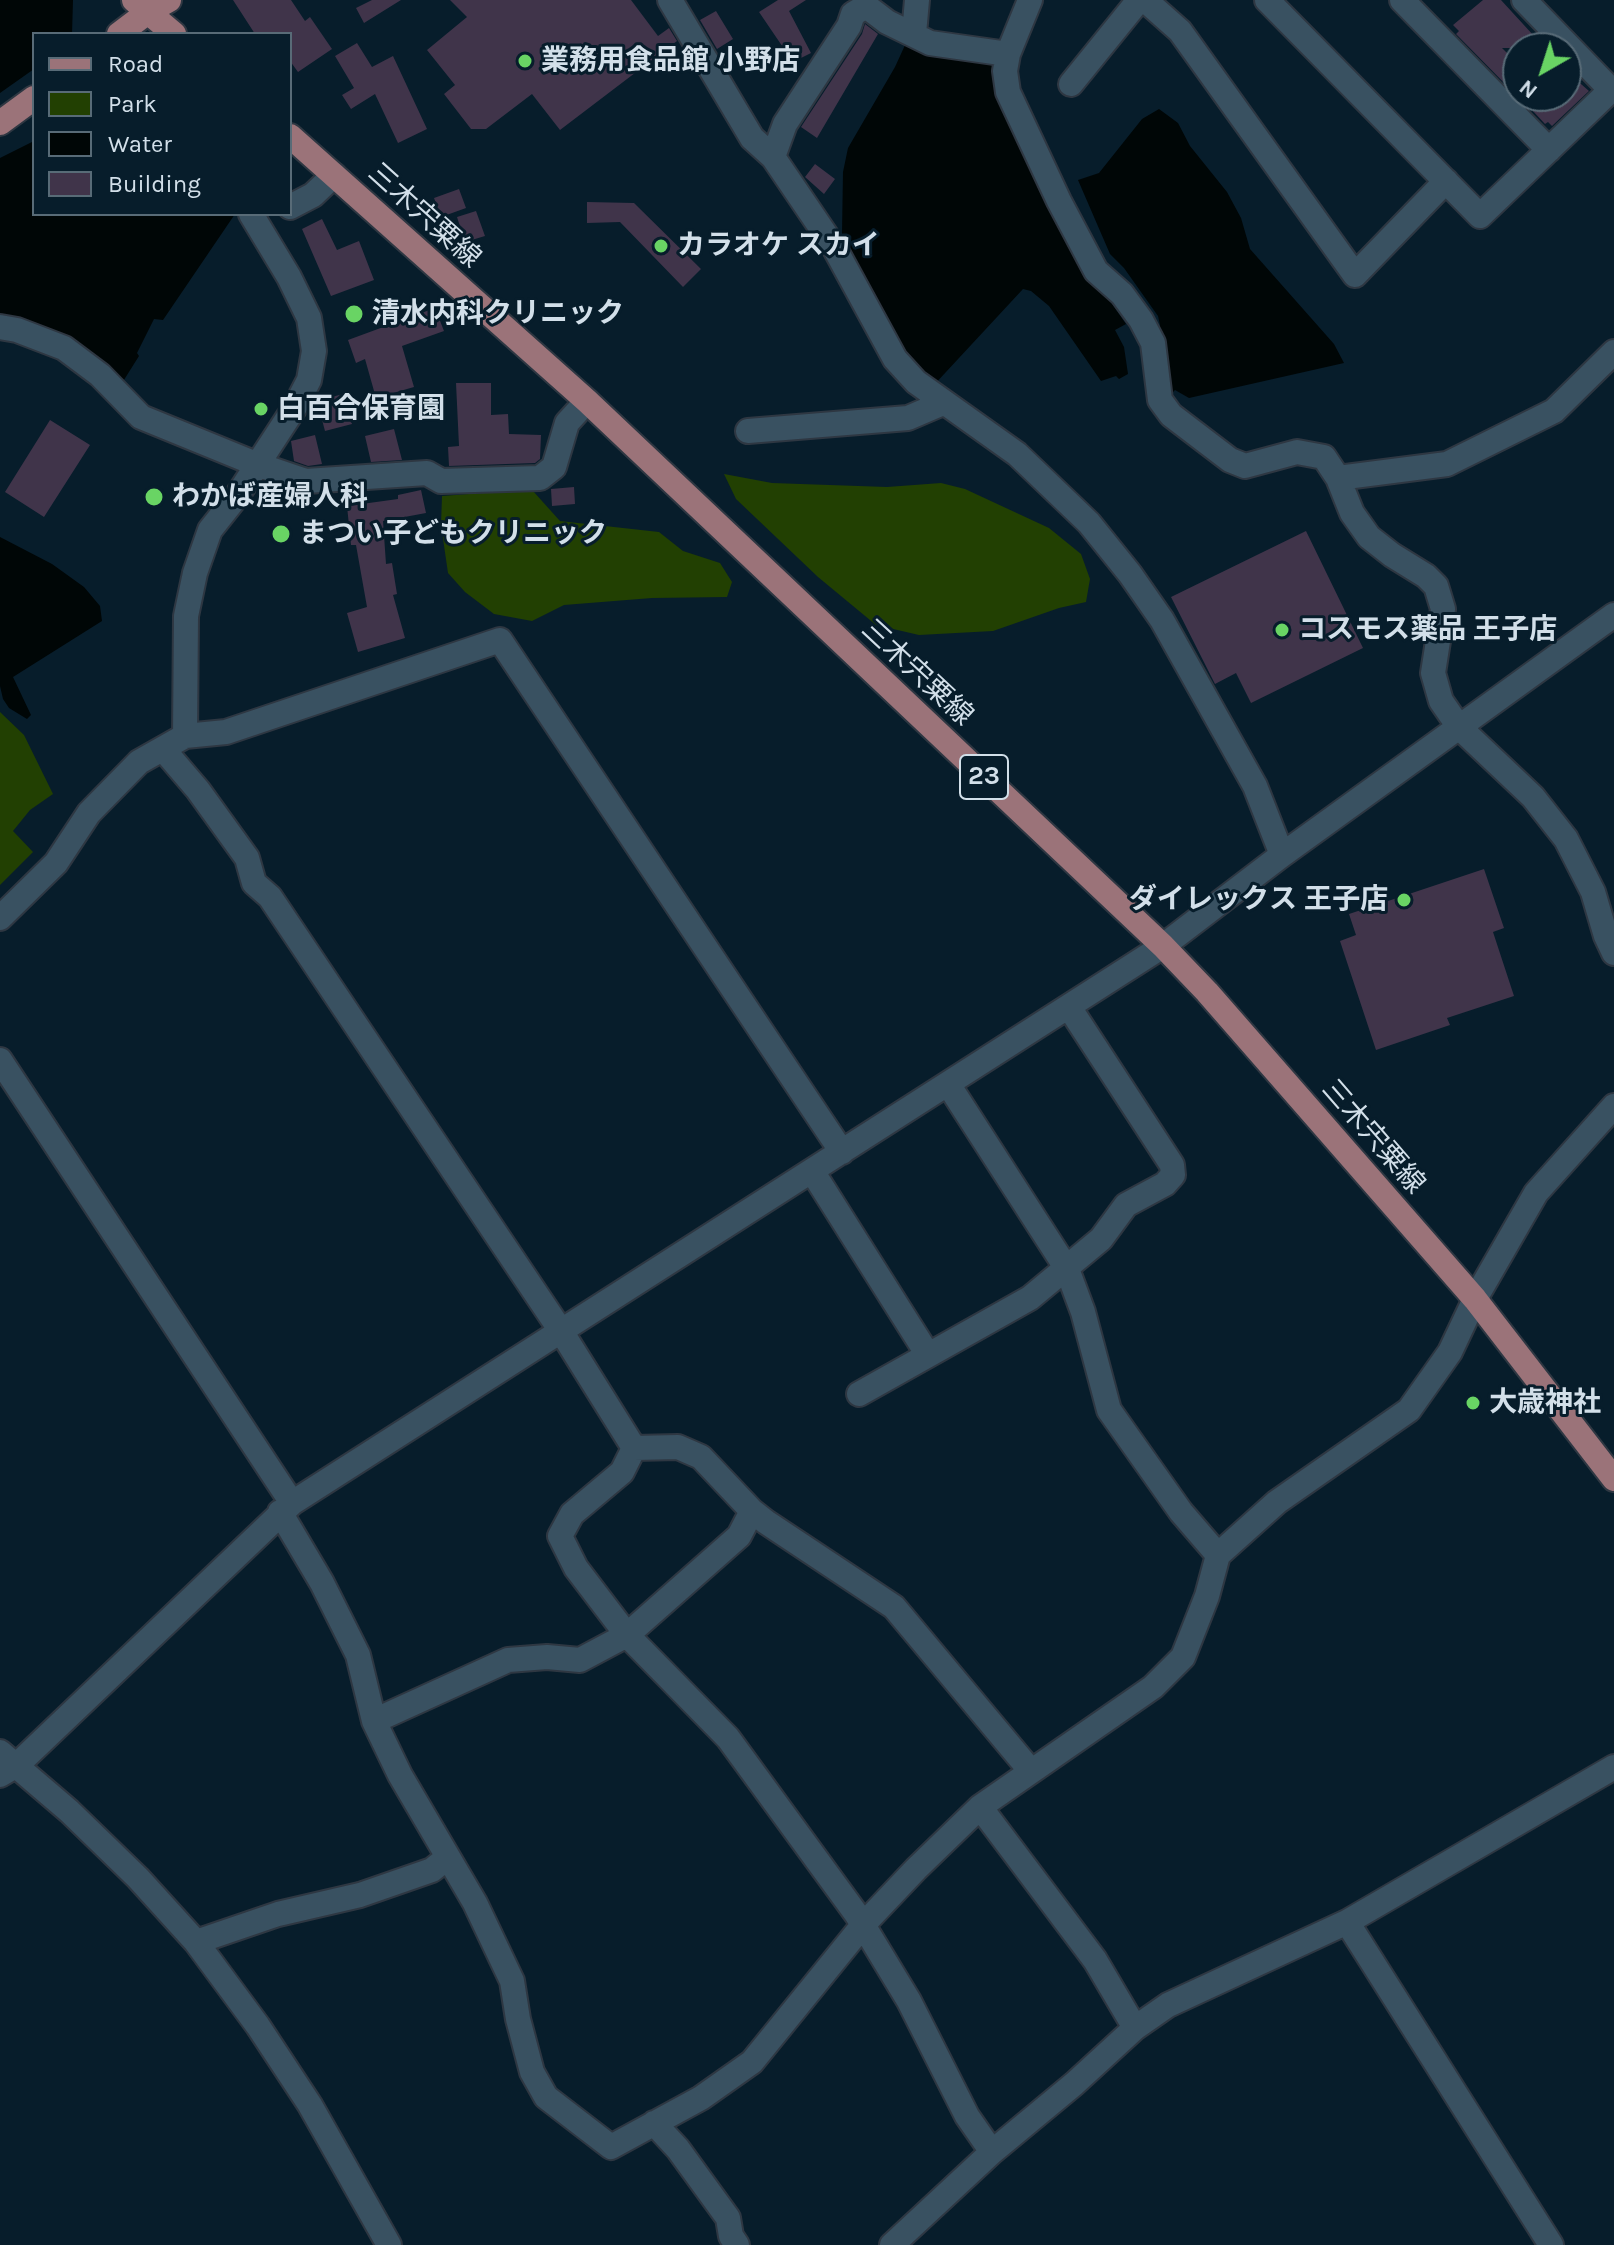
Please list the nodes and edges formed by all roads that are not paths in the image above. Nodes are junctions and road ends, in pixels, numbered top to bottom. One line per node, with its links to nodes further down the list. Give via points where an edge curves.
1 (169, 0): 10 (main road)
2 (670, 0): 20 (street, via 752,138)
3 (917, 0): 13 (street)
4 (1030, 0): 14 (street)
5 (1139, 0): 15 (street)
6 (1145, 0): 22 (street, via 1180,31 1355,275)
7 (1267, 0): 22 (street)
8 (1402, 0): 19 (street)
9 (1524, 0): 19 (street, via 1611,90)
10 (141, 6): 11 (main road); 12 (main road)
11 (121, 32)
12 (172, 32)
13 (914, 34): 14 (street, via 930,43); 20 (street, via 866,6 853,14 785,124)
14 (1008, 54): 31 (street, via 1008,92 1036,155 1096,271 1122,294 1153,343 1160,400 1171,415 1245,466 1297,452 1324,457)
15 (1071, 84)
16 (32, 99): 17 (main road)
17 (0, 123)
18 (292, 138): 21 (main road, 三木宍粟線 / 23)
19 (1549, 150): 22 (street, via 1480,216)
20 (773, 157): 28 (street, via 834,247 895,359)
21 (334, 175): 23 (street); 27 (main road, 三木宍粟線 / 23)
22 (1446, 181)
23 (292, 206)
24 (261, 217): 30 (street, via 309,318 314,351 309,380)
25 (0, 327): 30 (street, via 64,348 141,417)
26 (1614, 352): 31 (street, via 1554,411 1447,464)
27 (587, 401): 30 (street, via 567,423 554,467 540,478 441,481 427,473 306,481); 38 (main road, 三木宍粟線 / 23)
28 (943, 403): 29 (street, via 908,418); 36 (street, via 1017,454 1089,523 1130,574 1162,620 1255,786)
29 (748, 431)
30 (256, 464): 34 (street, via 210,530 195,573 186,616)
31 (1338, 478): 33 (street, via 1369,537 1436,586 1443,609 1433,673 1441,701)
32 (1614, 615): 33 (street)
33 (1459, 727): 36 (street); 39 (street, via 1533,797 1566,839 1593,892)
34 (185, 736): 35 (street); 44 (street, via 226,732 500,640)
35 (163, 749): 37 (street, via 139,762 89,813 56,863); 48 (street, via 247,858 254,883 270,897)
36 (1282, 855): 38 (street)
37 (0, 918)
38 (1163, 946): 40 (street); 47 (main road, 三木宍粟線 / 23)
39 (1614, 953)
40 (1069, 1007): 42 (street); 46 (street, via 1172,1165 1173,1175 1126,1205 1101,1239)
41 (0, 1060): 53 (street)
42 (948, 1084): 44 (street); 46 (street)
43 (1614, 1106): 47 (street, via 1536,1193)
44 (842, 1152): 45 (street)
45 (812, 1171): 48 (street); 49 (street)
46 (1067, 1269): 49 (street, via 1030,1298); 55 (street, via 1109,1410)
47 (1475, 1299): 52 (main road, 三木宍粟線 / 23); 55 (street, via 1450,1352 1409,1410 1277,1502)
48 (561, 1331): 51 (street); 53 (street)
49 (928, 1355): 50 (street)
50 (859, 1394)
51 (634, 1448): 54 (street, via 678,1447 701,1457); 56 (street, via 622,1472 572,1514 560,1536 576,1568)
52 (1614, 1479)
53 (286, 1507): 57 (street, via 358,1655); 58 (street)
54 (752, 1511): 56 (street, via 739,1536); 60 (street, via 894,1607)
55 (1218, 1555): 60 (street, via 1183,1657 1153,1687)
56 (627, 1635): 57 (street, via 580,1660 508,1660); 64 (street, via 728,1738)
57 (374, 1721): 62 (street)
58 (6, 1764): 65 (street, via 69,1811)
59 (1614, 1767): 63 (street)
60 (1030, 1770): 61 (street)
61 (980, 1807): 64 (street); 66 (street, via 1095,1960)
62 (448, 1857): 65 (street, via 432,1870 360,1895 278,1914); 67 (street, via 512,1981 532,2072 546,2097 611,2147)
63 (1347, 1922): 66 (street, via 1168,2005); 72 (street)
64 (863, 1925): 67 (street, via 752,2062); 68 (street)
65 (196, 1942): 69 (street, via 310,2105)
66 (1135, 2028): 68 (street)
67 (654, 2123): 70 (street, via 728,2218)
68 (992, 2152): 71 (street)
69 (389, 2245)
70 (737, 2245)
71 (892, 2245)
72 (1551, 2245)

